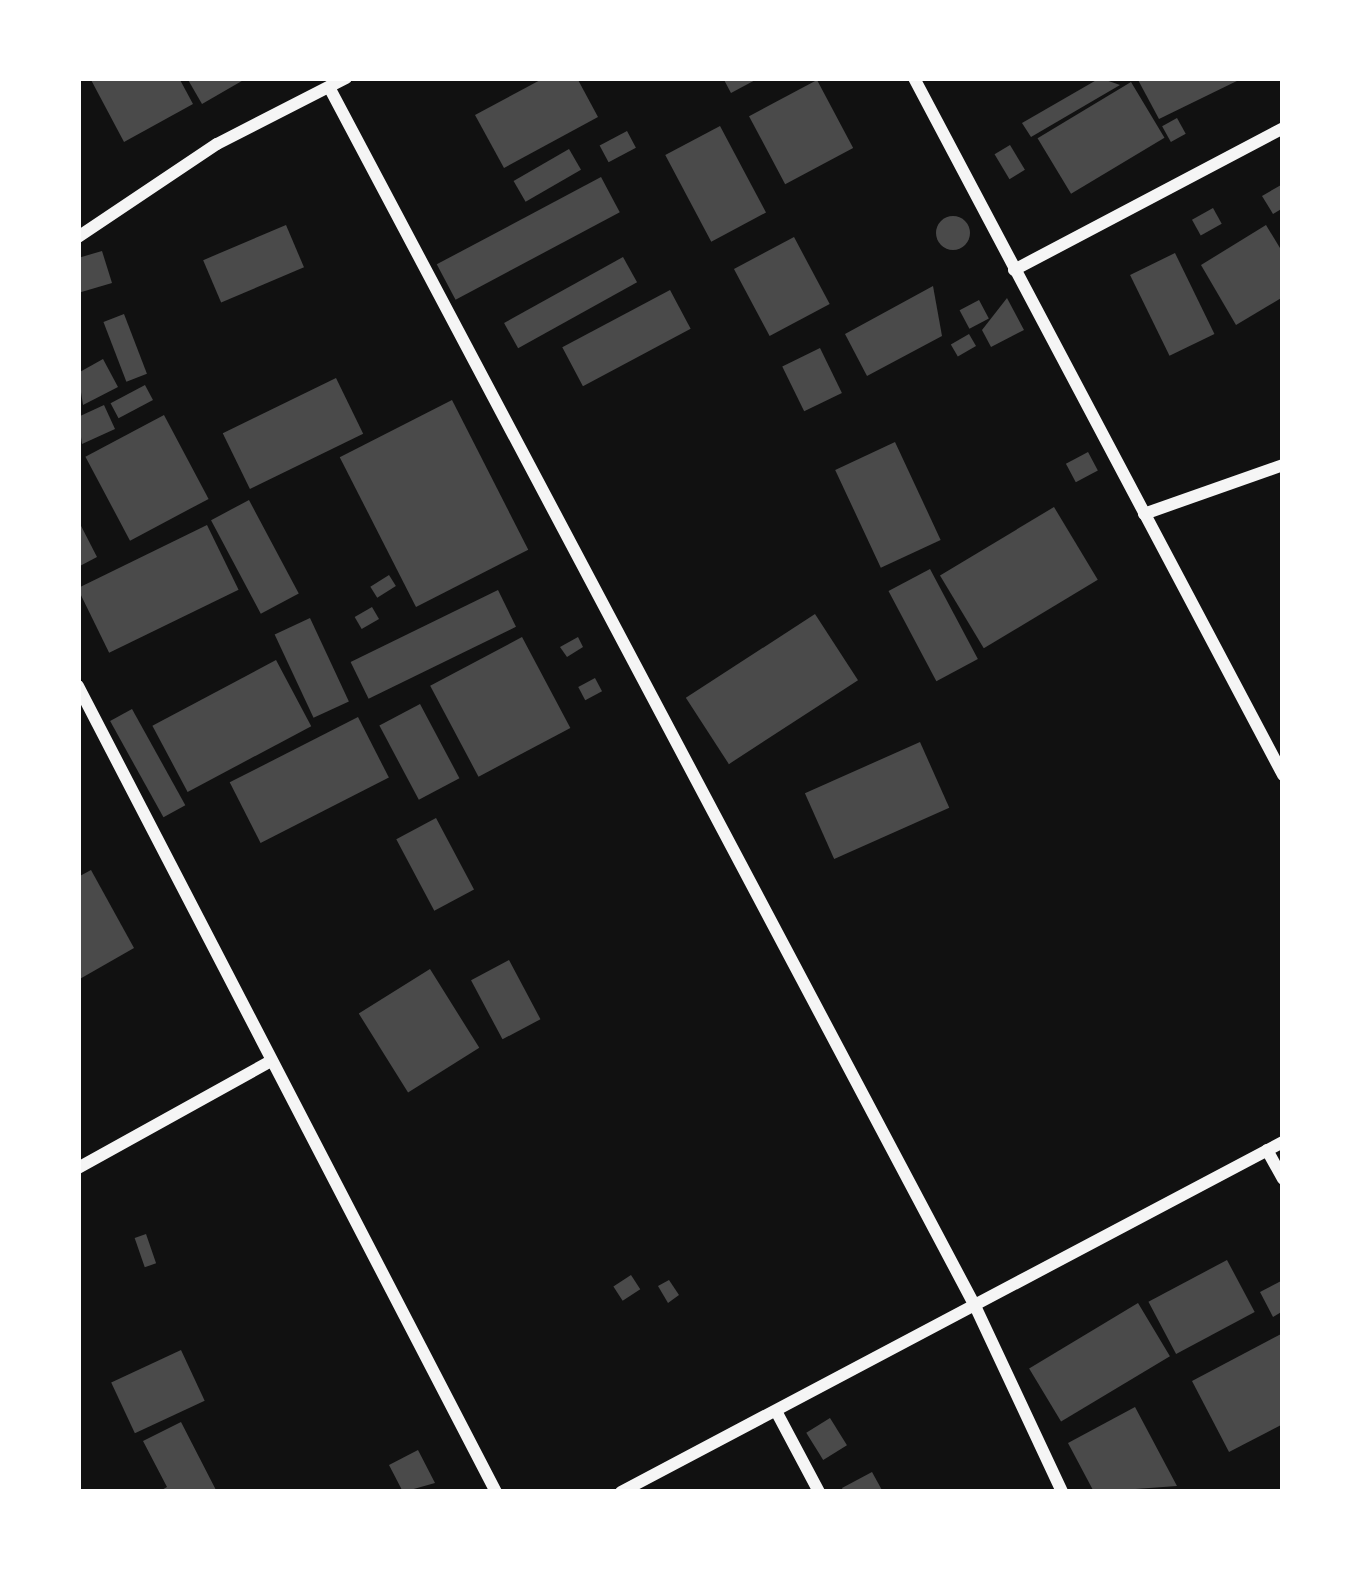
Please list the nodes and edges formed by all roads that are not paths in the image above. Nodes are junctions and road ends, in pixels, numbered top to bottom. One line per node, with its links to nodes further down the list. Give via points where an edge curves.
1 (346, 78): 3 (street)
2 (914, 78): 6 (street)
3 (329, 87): 5 (street, via 217,144); 16 (street)
4 (1283, 128): 6 (street)
5 (78, 237)
6 (1014, 269): 8 (street)
7 (1283, 465): 8 (street)
8 (1144, 514): 10 (street)
9 (78, 686): 11 (street)
10 (1283, 776)
11 (269, 1062): 14 (street); 18 (street)
12 (1283, 1142): 13 (street)
13 (1267, 1150): 15 (street); 16 (street)
14 (78, 1168)
15 (1283, 1179)
16 (976, 1308): 17 (street); 21 (street)
17 (776, 1411): 19 (street); 20 (street)
18 (496, 1492)
19 (621, 1492)
20 (819, 1492)
21 (1062, 1492)

